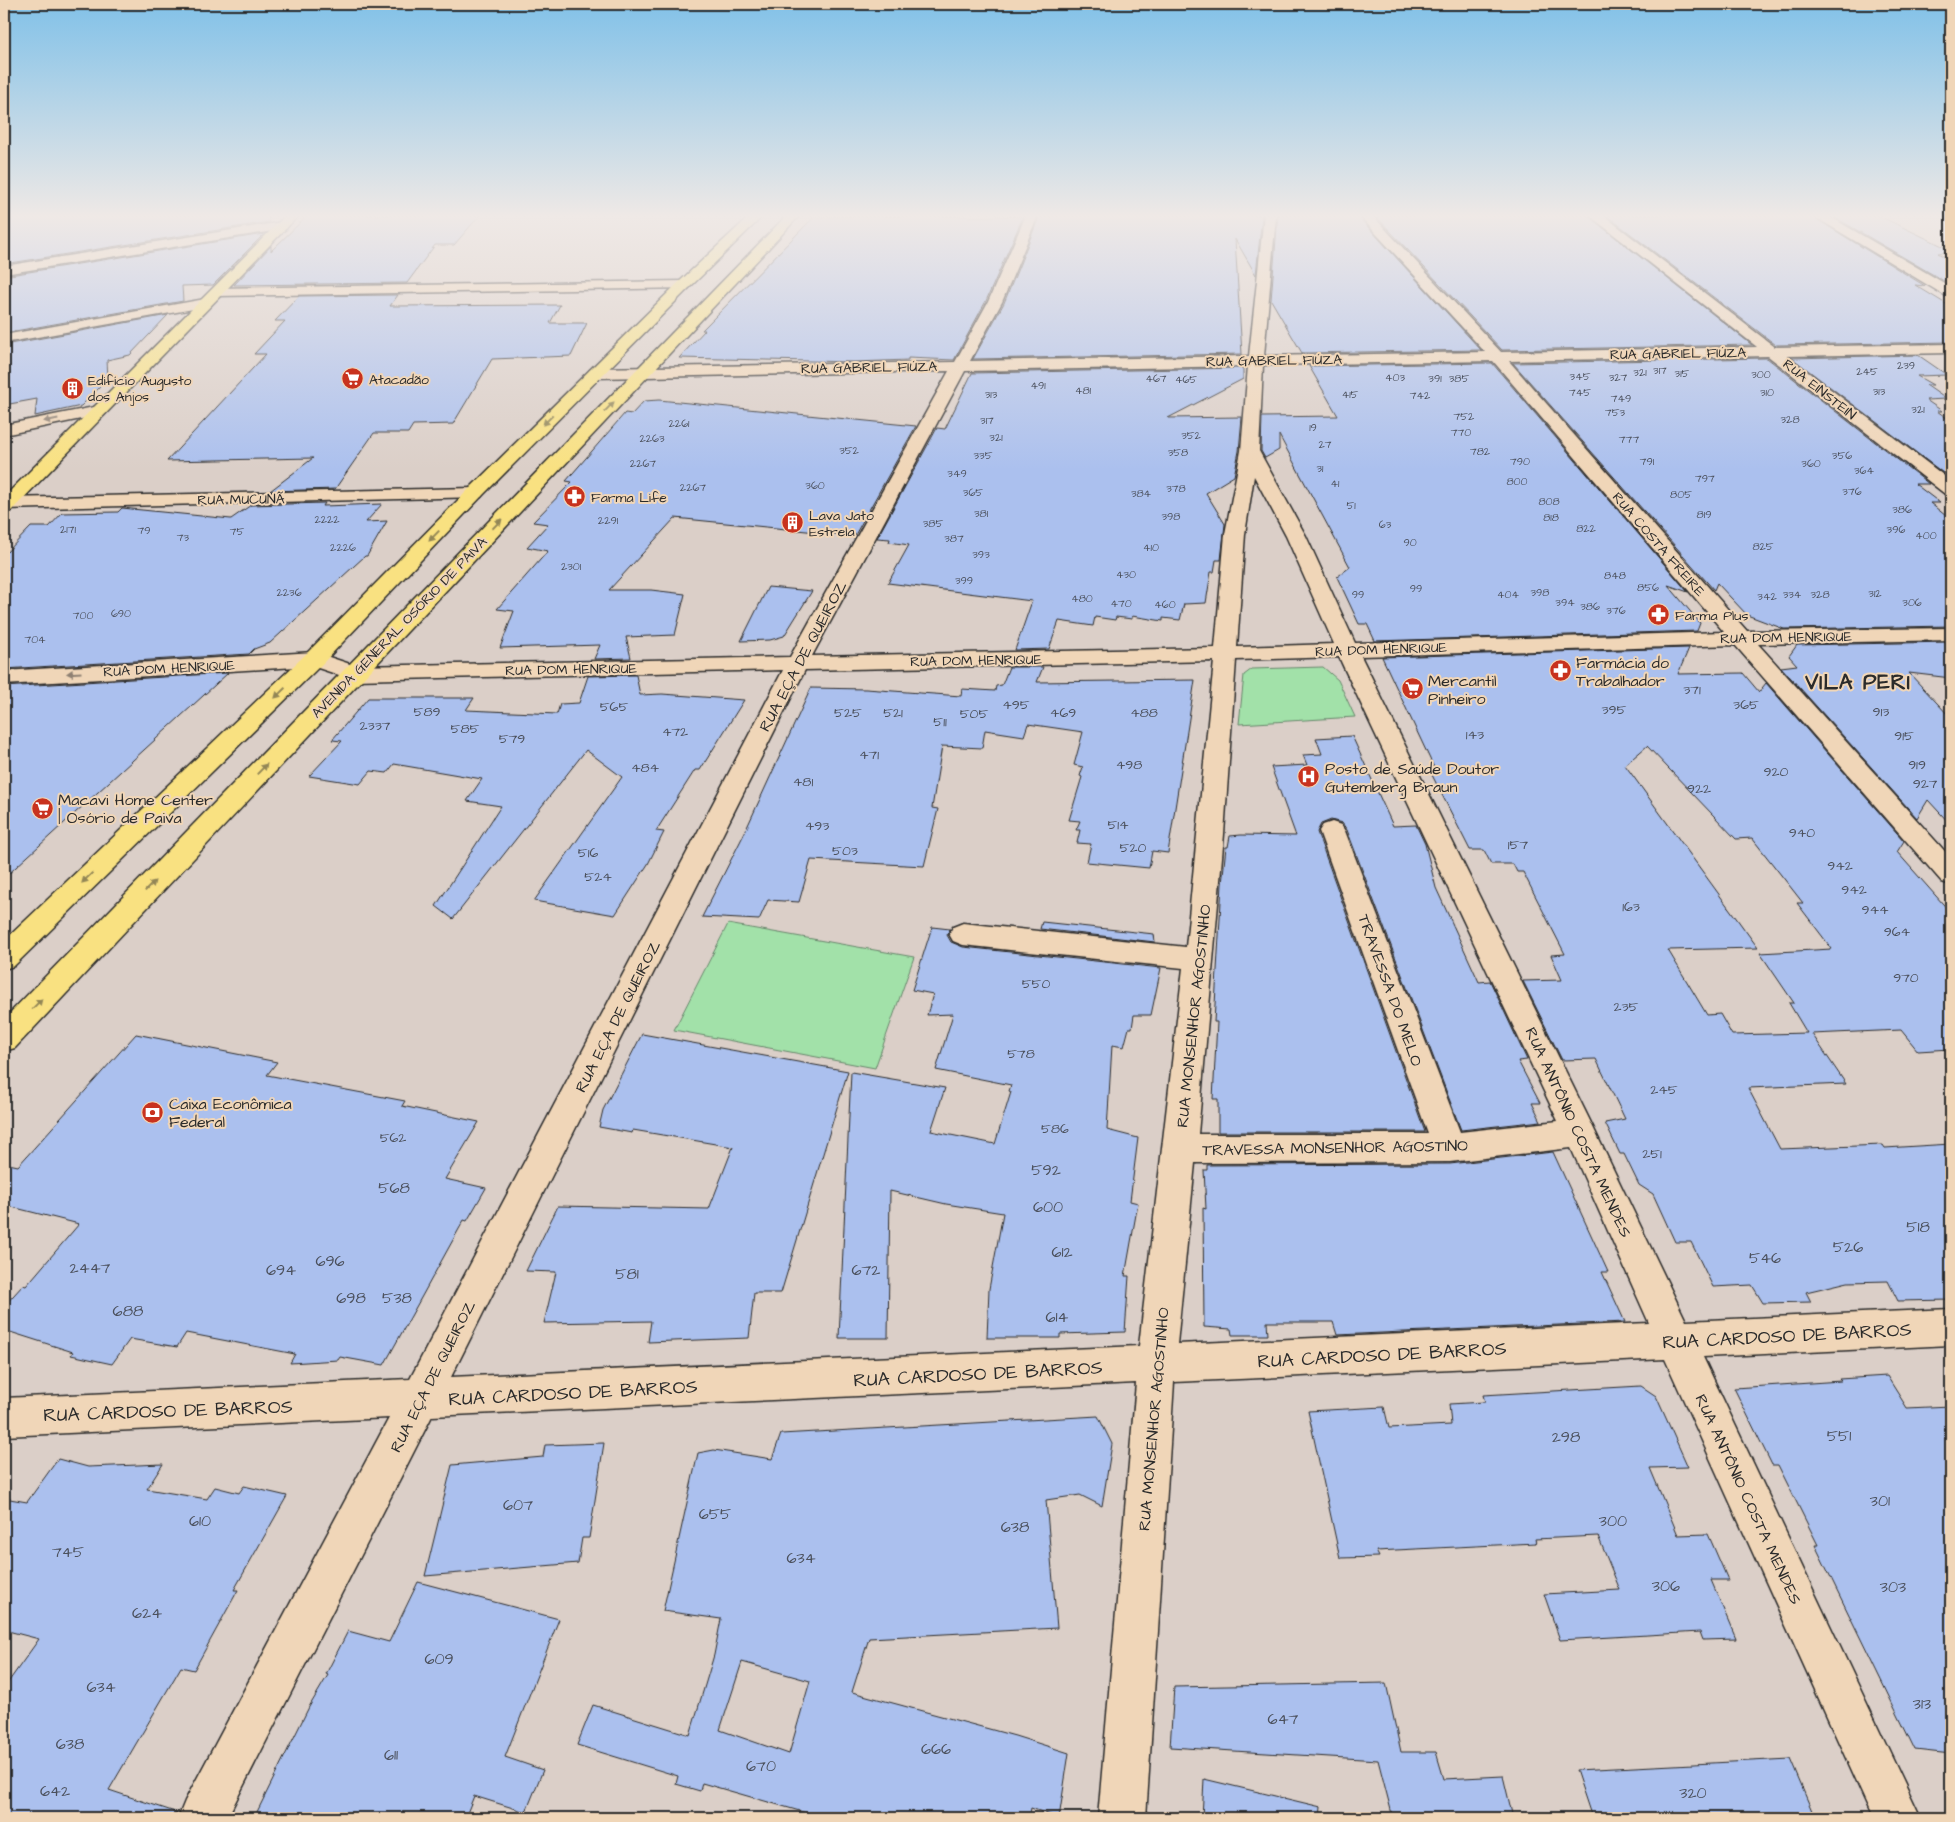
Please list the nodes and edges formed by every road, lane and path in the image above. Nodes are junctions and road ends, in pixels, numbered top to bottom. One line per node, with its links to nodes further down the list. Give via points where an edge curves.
1 (208, 300): 8 (main road)
2 (669, 300): 16 (main road)
3 (712, 300): 15 (main road, AVENIDA GENERAL OSÓRIO DE PAIVA)
4 (996, 300): 14 (street, RUA EÇA DE QUEIROZ)
5 (1262, 300): 13 (street, RUA MONSENHOR AGOSTINHO)
6 (1444, 300): 12 (street, RUA COSTA FREIRE)
7 (1705, 300): 11 (street, RUA EINSTEIN)
8 (205, 303): 9 (street); 17 (main road)
9 (4, 338)
10 (1951, 348): 11 (street, RUA GABRIEL FIÚZA)
11 (1771, 351): 12 (street, RUA GABRIEL FIÚZA); 20 (street, RUA EINSTEIN)
12 (1496, 356): 13 (street, RUA GABRIEL FIÚZA); 24 (street, RUA COSTA FREIRE)
13 (1256, 360): 14 (street, RUA GABRIEL FIÚZA); 19 (street, RUA MONSENHOR AGOSTINHO)
14 (961, 365): 15 (street, RUA GABRIEL FIÚZA); 28 (street, RUA EÇA DE QUEIROZ)
15 (642, 372): 16 (street, RUA GABRIEL FIÚZA); 29 (main road, AVENIDA GENERAL OSÓRIO DE PAIVA, one-way to 15)
16 (596, 373): 21 (main road, one-way to 21)
17 (99, 411): 18 (street, one-way to 18); 22 (main road)
18 (4, 430)
19 (1250, 451): 25 (street, RUA ANTÔNIO COSTA MENDES, via 1296,536); 26 (street, RUA MONSENHOR AGOSTINHO, via 1235,534)
20 (1951, 490)
21 (475, 493): 22 (street, RUA MUCUNÃ); 27 (main road, one-way to 27)
22 (5, 505)
23 (1951, 634): 24 (street, RUA DOM HENRIQUE)
24 (1741, 638): 25 (street, RUA DOM HENRIQUE); 32 (street, RUA COSTA FREIRE)
25 (1347, 650): 26 (street, RUA DOM HENRIQUE); 37 (street, RUA ANTÔNIO COSTA MENDES)
26 (1226, 654): 28 (street, RUA DOM HENRIQUE); 35 (street, RUA MONSENHOR AGOSTINHO)
27 (314, 659): 29 (street, RUA DOM HENRIQUE); 30 (street, RUA DOM HENRIQUE, one-way to 30); 34 (main road, one-way to 34)
28 (797, 664): 29 (street, RUA DOM HENRIQUE); 43 (street, RUA EÇA DE QUEIROZ)
29 (354, 673): 36 (main road, AVENIDA GENERAL OSÓRIO DE PAIVA, one-way to 29)
30 (4, 678)
31 (1332, 831): 38 (street, TRAVESSA DO MELO)
32 (1951, 875)
33 (963, 934): 35 (street)
34 (4, 958)
35 (1199, 959): 39 (street, RUA MONSENHOR AGOSTINHO)
36 (4, 1039)
37 (1580, 1133): 38 (street, TRAVESSA MONSENHOR AGOSTINO); 41 (street, RUA ANTÔNIO COSTA MENDES)
38 (1450, 1148): 39 (street, TRAVESSA MONSENHOR AGOSTINO)
39 (1180, 1149): 42 (street, RUA MONSENHOR AGOSTINHO)
40 (1951, 1327): 41 (street, RUA CARDOSO DE BARROS)
41 (1676, 1340): 42 (street, RUA CARDOSO DE BARROS); 47 (street, RUA ANTÔNIO COSTA MENDES)
42 (1156, 1364): 43 (street, RUA CARDOSO DE BARROS); 46 (street, RUA MONSENHOR AGOSTINHO)
43 (420, 1399): 44 (street, RUA CARDOSO DE BARROS); 45 (street, RUA EÇA DE QUEIROZ)
44 (4, 1417)
45 (202, 1818)
46 (1122, 1818)
47 (1897, 1818)

